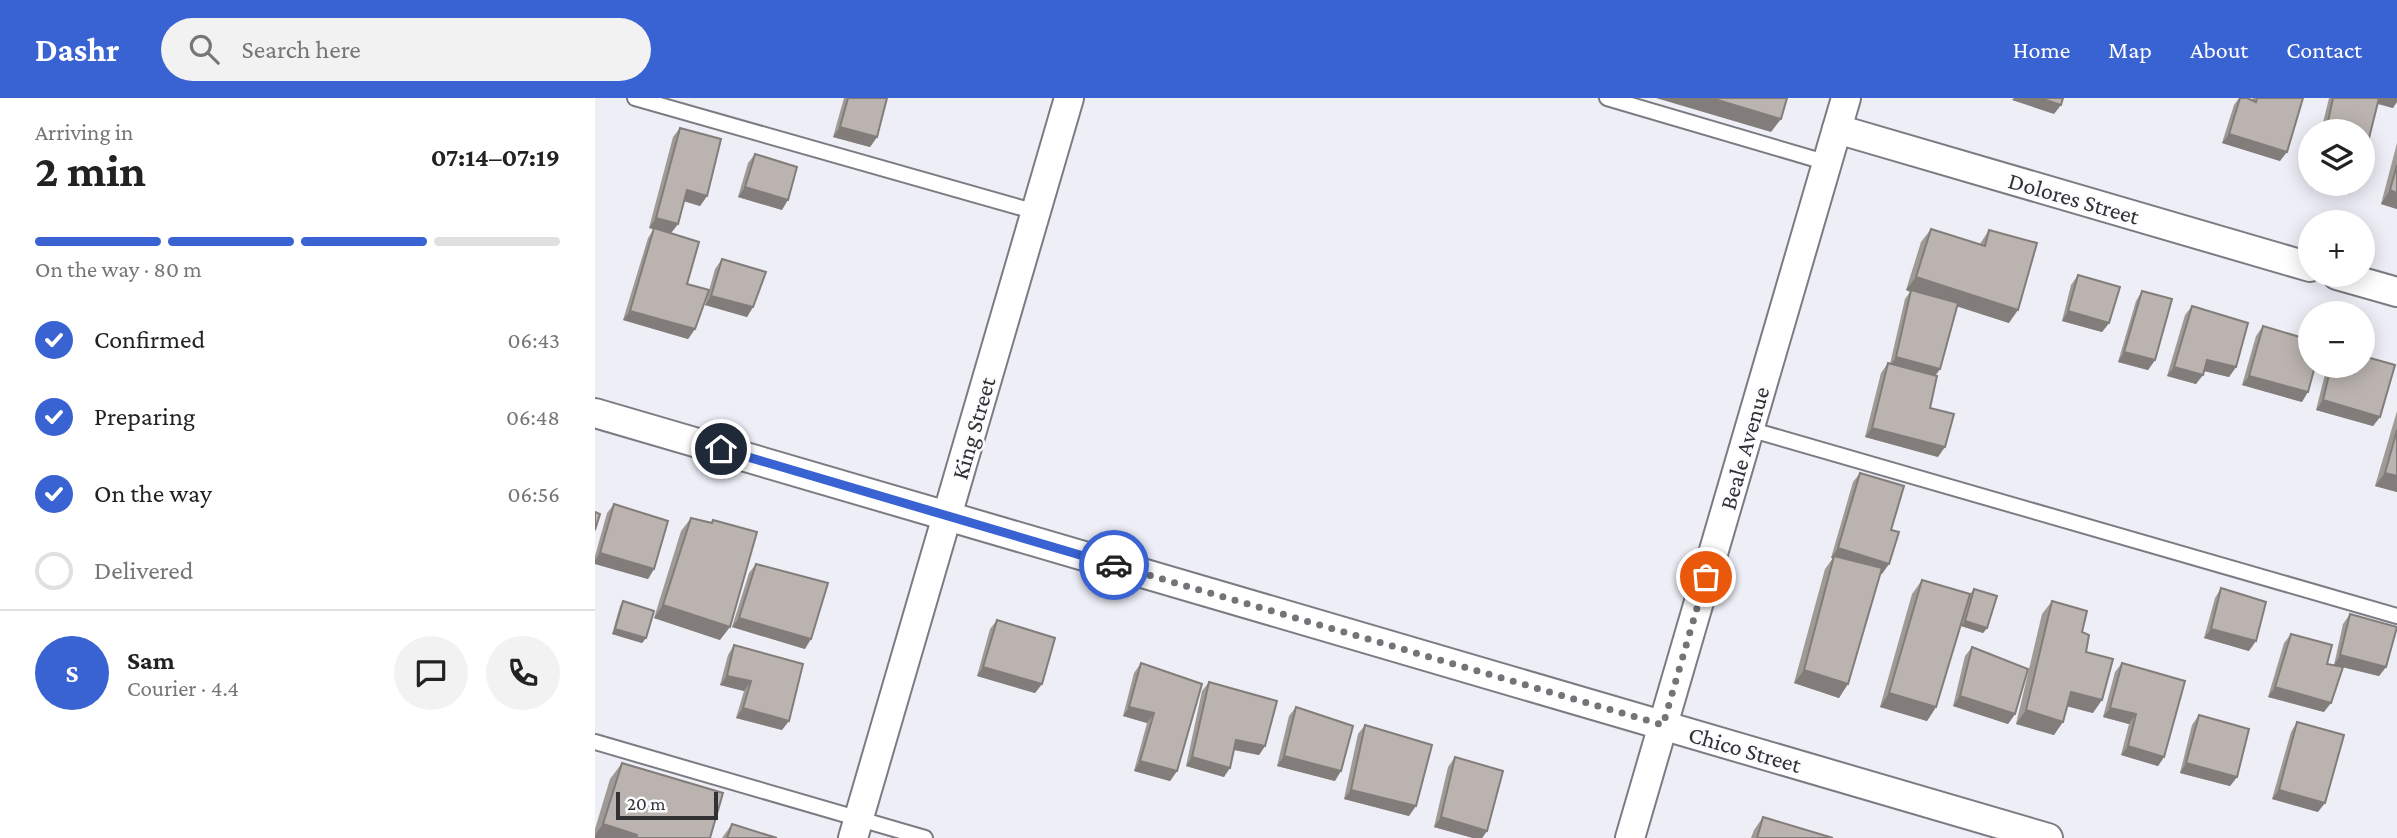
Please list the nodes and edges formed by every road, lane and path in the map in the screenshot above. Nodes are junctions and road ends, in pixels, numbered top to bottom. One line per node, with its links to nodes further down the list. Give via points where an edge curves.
1 (635, 98): 7 (lane)
2 (1069, 98): 7 (street, King Street)
3 (1607, 98): 6 (lane)
4 (1846, 98): 5 (street, Beale Avenue)
5 (1837, 129): 6 (street, Beale Avenue); 8 (street, Dolores Street)
6 (1828, 163): 12 (street, Beale Avenue)
7 (1036, 212): 13 (street, King Street)
8 (2298, 263)
9 (2375, 286): 10 (street)
10 (2397, 292)
11 (595, 413): 13 (street, Chico Street)
12 (1749, 429): 14 (lane); 15 (street, Beale Avenue)
13 (947, 516): 15 (street, Chico Street); 17 (street, King Street)
14 (2397, 615)
15 (1663, 725): 19 (street, Beale Avenue); 20 (street, Chico Street)
16 (595, 742): 17 (lane)
17 (856, 828): 18 (lane)
18 (925, 838)
19 (1630, 838)
20 (2048, 838)

